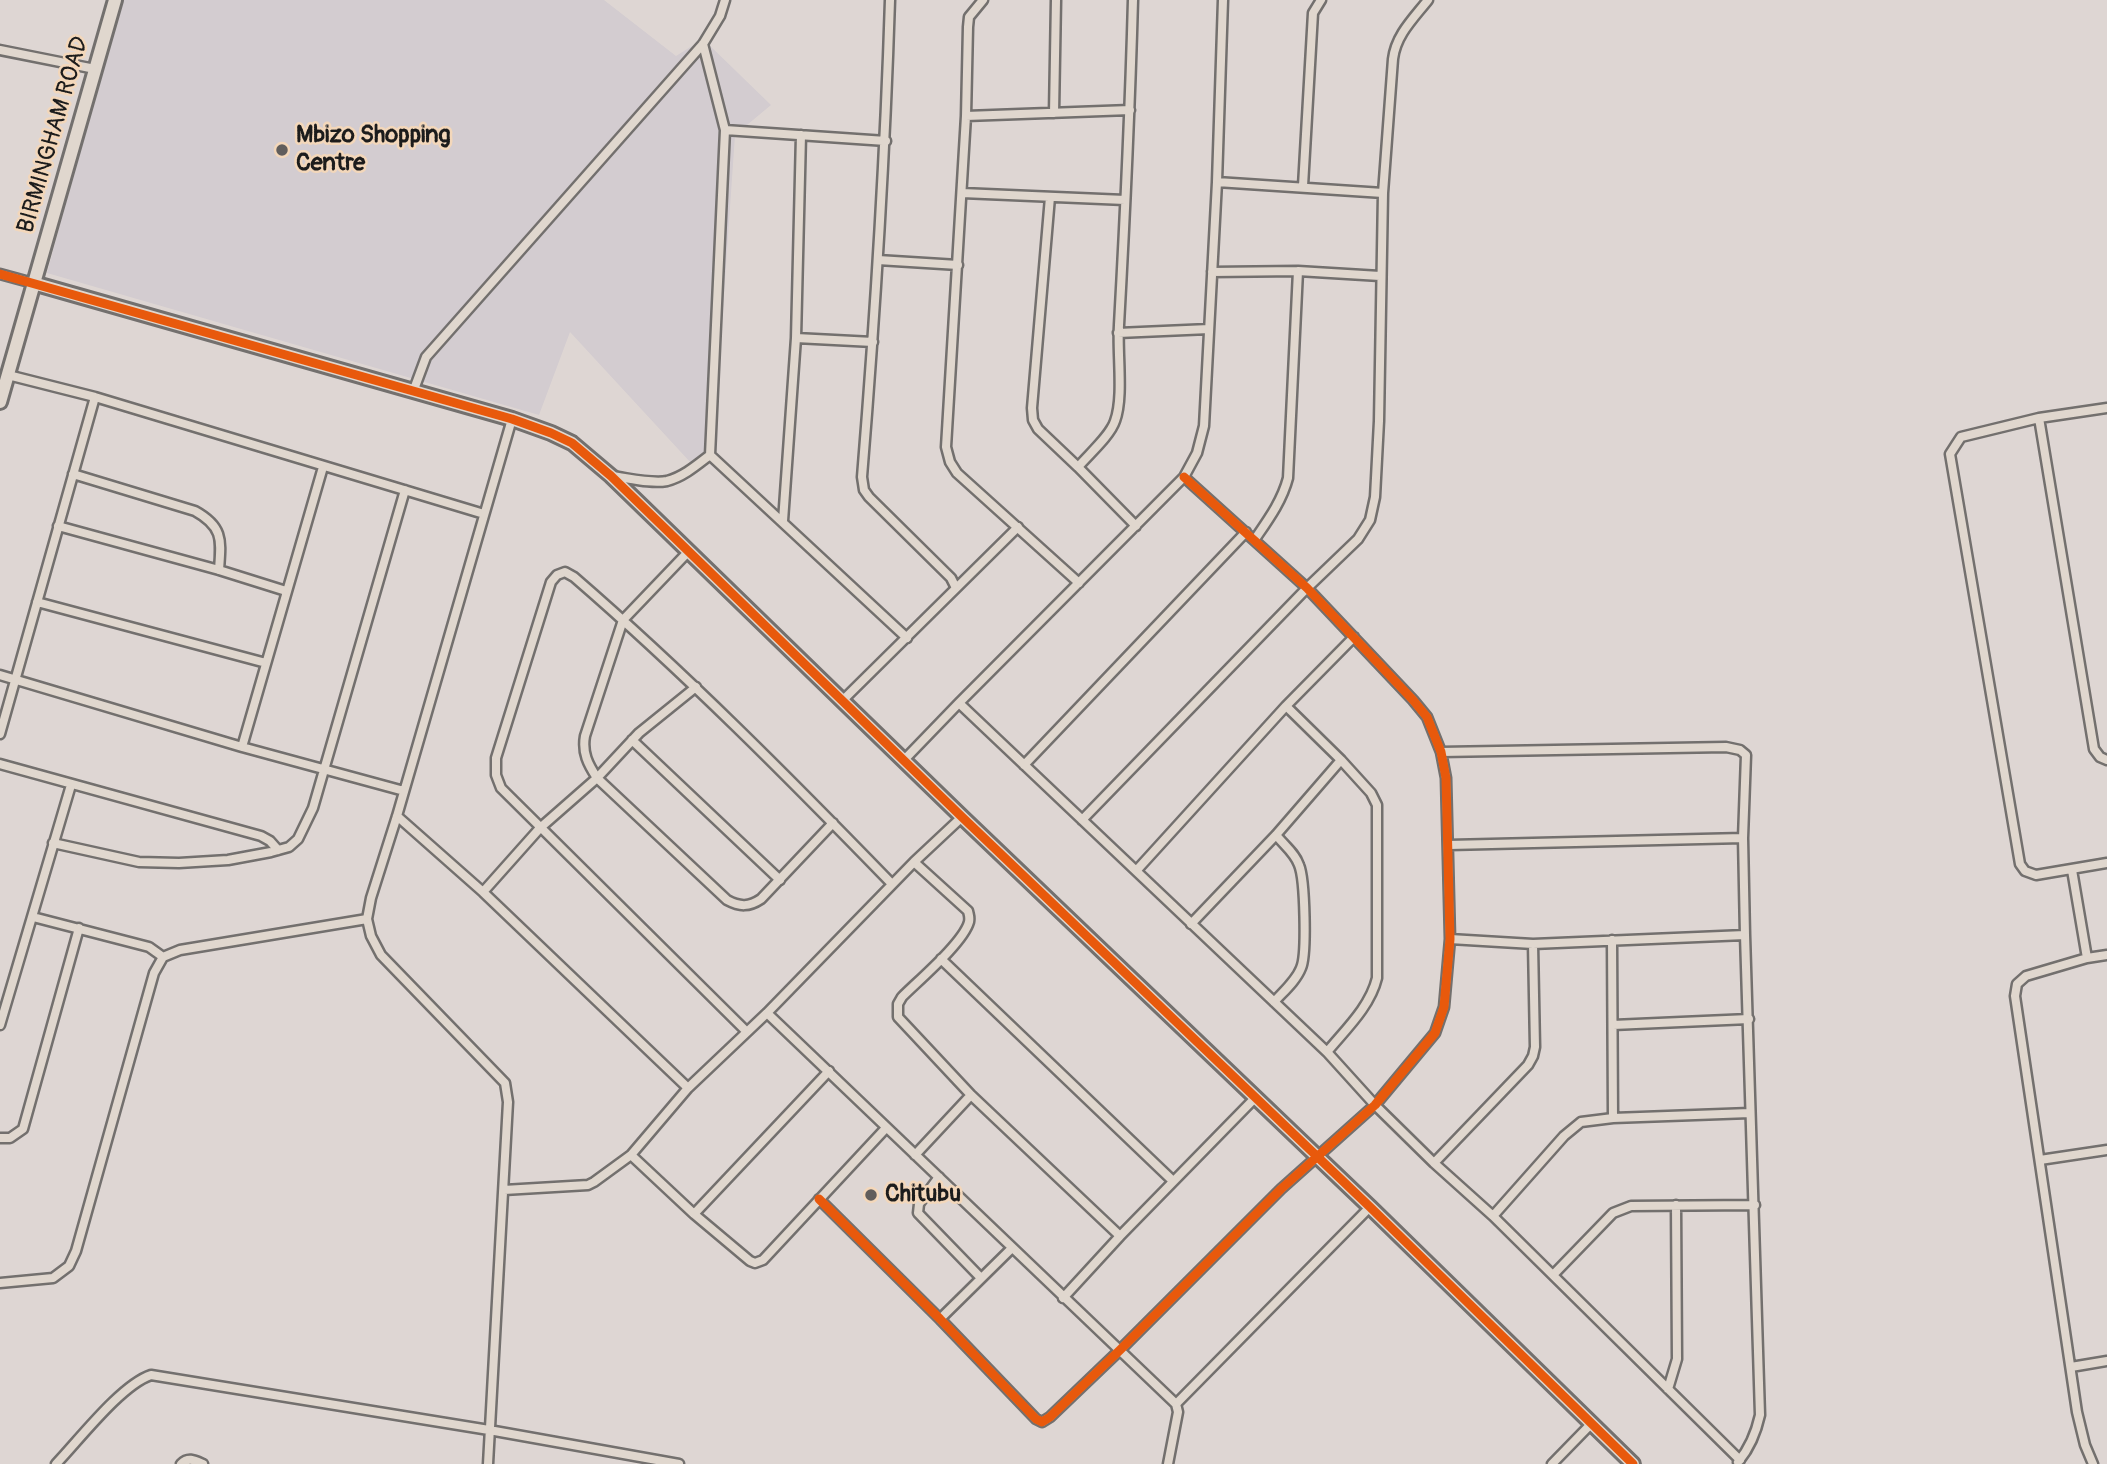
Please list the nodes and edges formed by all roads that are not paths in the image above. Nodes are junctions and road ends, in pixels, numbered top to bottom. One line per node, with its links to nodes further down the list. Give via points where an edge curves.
1 (115, 0): 12 (street, BIRMINGHAM ROAD)
2 (724, 0): 10 (street)
3 (890, 0): 18 (street)
4 (983, 0): 15 (street, via 969,18)
5 (1056, 0): 14 (street)
6 (1133, 0): 13 (street)
7 (1223, 0): 19 (street)
8 (1321, 0): 20 (street, via 1313,13)
9 (1428, 0): 22 (street, via 1395,46)
10 (703, 44): 16 (street); 37 (street, via 426,357)
11 (0, 50): 12 (street)
12 (95, 69): 31 (street, BIRMINGHAM ROAD)
13 (1130, 110): 14 (street); 24 (street)
14 (1054, 113): 15 (street)
15 (966, 116): 21 (street)
16 (725, 130): 17 (street); 43 (street)
17 (801, 135): 18 (street); 34 (street)
18 (886, 141): 25 (street)
19 (1217, 182): 20 (street); 28 (street)
20 (1303, 186): 22 (street)
21 (962, 193): 23 (street); 26 (street)
22 (1383, 193): 30 (street)
23 (1050, 197): 24 (street); 45 (street, via 1033,420)
24 (1125, 200): 33 (street)
25 (878, 260): 26 (street); 35 (street)
26 (958, 265): 54 (street, via 946,447 957,473)
27 (1298, 271): 28 (street); 30 (street); 56 (street, via 1288,478 1279,504)
28 (1212, 272): 32 (street)
29 (0, 274): 31 (street)
30 (1380, 276): 61 (street, via 1379,421 1370,520 1358,539)
31 (33, 283): 36 (street, BIRMINGHAM ROAD); 37 (street)
32 (1209, 329): 33 (street); 48 (street, via 1204,426)
33 (1118, 333): 45 (street, via 1115,422)
34 (796, 338): 35 (street); 51 (street)
35 (873, 342): 60 (street, via 864,490)
36 (8, 374): 38 (street); 39 (street, BIRMINGHAM ROAD)
37 (413, 392): 42 (street)
38 (95, 397): 44 (street); 46 (street)
39 (0, 402)
40 (2107, 408): 41 (street)
41 (2039, 418): 79 (street, via 2094,749); 99 (street, via 1961,437 1950,454 2021,864 2036,875)
42 (512, 419): 47 (street, via 572,443); 50 (street)
43 (710, 455): 47 (street, via 667,481); 51 (street)
44 (323, 467): 49 (street); 62 (street)
45 (1078, 467): 53 (street)
46 (73, 474): 52 (street); 58 (street, via 210,519 220,542)
47 (611, 476): 57 (street)
48 (1184, 477): 53 (street); 55 (street)
49 (405, 490): 50 (street); 83 (street)
50 (485, 514): 86 (street)
51 (783, 521): 66 (street)
52 (58, 526): 58 (street); 63 (street)
53 (1136, 526): 59 (street)
54 (1018, 527): 59 (street); 60 (street)
55 (1246, 532): 56 (street); 82 (street)
56 (1255, 539): 61 (street)
57 (689, 551): 64 (street); 71 (street)
58 (219, 570): 62 (street)
59 (1079, 583): 72 (street)
60 (956, 588): 66 (street)
61 (1307, 588): 65 (street); 89 (street)
62 (286, 591): 67 (street)
63 (37, 602): 67 (street); 69 (street)
64 (623, 620): 70 (street); 84 (street, via 584,736 586,761); 91 (street, via 565,572 551,582 496,758 501,788)
65 (1354, 637): 73 (street); 77 (street, via 1427,717)
66 (907, 638): 71 (street)
67 (266, 663): 76 (street)
68 (0, 675): 69 (street)
69 (15, 680): 74 (street); 76 (street)
70 (696, 687): 75 (street); 90 (street)
71 (843, 700): 78 (street)
72 (959, 703): 78 (street); 82 (street)
73 (1286, 706): 80 (street); 100 (street)
74 (0, 734)
75 (632, 740): 84 (street); 101 (street)
76 (242, 747): 83 (street)
77 (1441, 752): 93 (street, via 1734,748 1747,761); 95 (street)
78 (904, 760): 88 (street)
79 (2107, 760)
80 (1341, 761): 92 (street); 122 (street, via 1377,804 1377,978 1368,1001)
81 (0, 764): 85 (street)
82 (1024, 765): 89 (street)
83 (324, 769): 86 (street); 96 (street, via 298,839)
84 (597, 778): 91 (street); 101 (street, via 727,900 753,904)
85 (72, 785): 94 (street); 96 (street, via 261,836)
86 (404, 791): 87 (street)
87 (397, 816): 103 (street); 105 (street)
88 (962, 817): 97 (street); 126 (street)
89 (1082, 820): 100 (street)
90 (833, 823): 101 (street); 102 (street)
91 (540, 828): 103 (street); 121 (street)
92 (1276, 835): 106 (street); 116 (street, via 1294,854 1302,875 1304,953 1303,967)
93 (1743, 838): 95 (street); 108 (street)
94 (53, 843): 96 (street, via 139,862 228,860); 104 (street)
95 (1449, 845): 109 (street)
96 (278, 850)
97 (914, 862): 102 (street); 114 (street, via 968,911 964,933)
98 (2107, 863): 99 (street)
99 (2072, 870): 115 (street)
100 (1136, 871): 106 (street)
101 (779, 880)
102 (892, 884): 117 (street)
103 (483, 892): 124 (street)
104 (33, 917): 107 (street); 119 (street)
105 (367, 919): 113 (street, via 180,950); 140 (street, via 381,955 505,1083)
106 (1191, 924): 116 (street)
107 (79, 928): 113 (street, via 149,947); 131 (street, via 23,1129 10,1138)
108 (1745, 935): 110 (street); 118 (street)
109 (1450, 939): 111 (street); 127 (street, via 1441,1020 1428,1043)
110 (1612, 940): 111 (street); 120 (street)
111 (1533, 944): 137 (street, via 1533,1056)
112 (2107, 955): 115 (street)
113 (163, 957): 151 (street, via 154,973 69,1266 53,1278)
114 (941, 958): 125 (street, via 902,997 898,1017); 139 (street)
115 (2087, 958): 136 (street, via 2026,976 2017,984 2015,996)
116 (1274, 1002): 122 (street)
117 (767, 1013): 121 (street); 123 (street)
118 (1749, 1019): 120 (street); 128 (street)
119 (0, 1025)
120 (1613, 1025): 129 (street)
121 (746, 1031): 124 (street)
122 (1327, 1052): 127 (street)
123 (829, 1071): 130 (street); 145 (street)
124 (688, 1088): 133 (street)
125 (971, 1095): 134 (street); 147 (street)
126 (1255, 1098): 135 (street); 139 (street)
127 (1375, 1105): 135 (street); 137 (street)
128 (1750, 1113): 129 (street); 143 (street)
129 (1613, 1118): 146 (street, via 1581,1122 1572,1128)
130 (886, 1128): 134 (street); 141 (street)
131 (0, 1138)
132 (2107, 1150): 136 (street)
133 (631, 1155): 140 (street, via 587,1185); 145 (street)
134 (915, 1155): 138 (street)
135 (1317, 1157): 144 (street); 154 (street)
136 (2040, 1160): 156 (street)
137 (1434, 1163): 146 (street)
138 (939, 1177): 148 (street); 150 (street, via 918,1213)
139 (1173, 1181): 147 (street)
140 (504, 1190): 160 (street)
141 (819, 1199): 145 (street, via 763,1260 755,1263); 153 (street)
142 (1676, 1205): 143 (street); 149 (street, via 1631,1206 1613,1213); 157 (street, via 1678,1359)
143 (1755, 1205): 161 (street, via 1760,1415 1750,1446)
144 (1370, 1207): 158 (street); 159 (street)
145 (694, 1214)
146 (1493, 1216): 149 (street)
147 (1120, 1236): 152 (street)
148 (1012, 1248): 150 (street); 152 (street)
149 (1553, 1275): 157 (street)
150 (981, 1278): 153 (street)
151 (0, 1283)
152 (1063, 1298): 154 (street)
153 (940, 1319): 154 (street, via 1042,1422)
154 (1120, 1350): 158 (street)
155 (2107, 1361): 156 (street)
156 (2071, 1367): 170 (street, via 2077,1412)
157 (1668, 1389): 161 (street)
158 (1176, 1404): 167 (street)
159 (1592, 1423): 168 (street); 169 (street)
160 (489, 1430): 162 (street, via 151,1375 127,1388); 165 (street); 166 (street)
161 (1738, 1462)
162 (56, 1464)
163 (181, 1464): 164 (street, via 192,1460)
164 (202, 1464)
165 (488, 1464)
166 (679, 1464)
167 (1168, 1464)
168 (1552, 1464)
169 (1633, 1464)
170 (2093, 1464)

